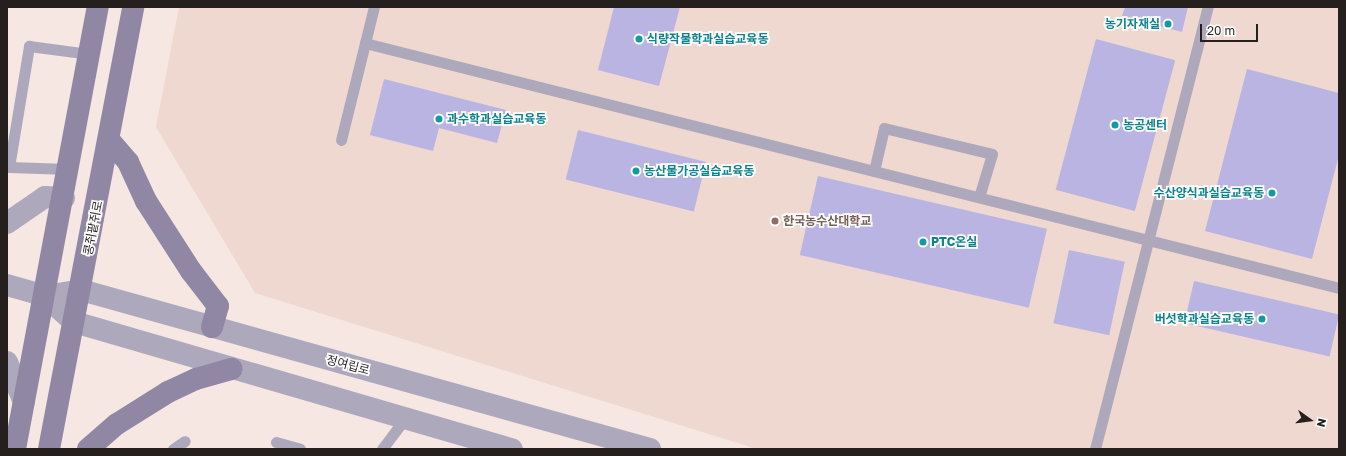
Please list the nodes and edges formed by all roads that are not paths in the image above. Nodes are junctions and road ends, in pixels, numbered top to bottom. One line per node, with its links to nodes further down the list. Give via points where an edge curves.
1 (98, 7): 6 (main road)
2 (133, 7): 7 (main road, 콩쥐팥쥐로)
3 (374, 7): 5 (lane)
4 (1208, 7): 14 (lane)
5 (365, 43): 8 (lane); 10 (lane)
6 (90, 54): 9 (main road); 9 (lane, via 29,46 8,167)
7 (109, 140): 17 (main road, 콩쥐팥쥐로); 20 (main road, via 128,162 146,201 190,271 218,306)
8 (341, 140)
9 (68, 169): 12 (main road)
10 (874, 171): 11 (lane); 11 (lane, via 884,128 992,154)
11 (979, 197): 14 (lane)
12 (64, 198): 13 (street, via 45,197); 18 (main road)
13 (7, 223)
14 (1148, 240): 16 (lane); 35 (lane)
15 (7, 285): 18 (street, 정여립로)
16 (1339, 288)
17 (81, 290): 18 (street, 정여립로); 19 (main road, 콩쥐팥쥐로); 20 (street, 정여립로)
18 (45, 296): 19 (street, 정여립로); 23 (main road)
19 (74, 322): 22 (street, 정여립로); 28 (main road, 콩쥐팥쥐로)
20 (212, 327): 34 (street, 정여립로)
21 (7, 362): 23 (street)
22 (232, 369): 24 (street, 정여립로); 29 (main road, via 196,379 168,392 118,424)
23 (24, 402): 27 (main road)
24 (405, 418): 32 (lane); 33 (street, 정여립로)
25 (185, 441): 30 (lane)
26 (276, 442): 31 (lane)
27 (15, 449)
28 (49, 449)
29 (88, 449)
30 (173, 449)
31 (300, 449)
32 (382, 449)
33 (512, 449)
34 (650, 449)
35 (1095, 449)

